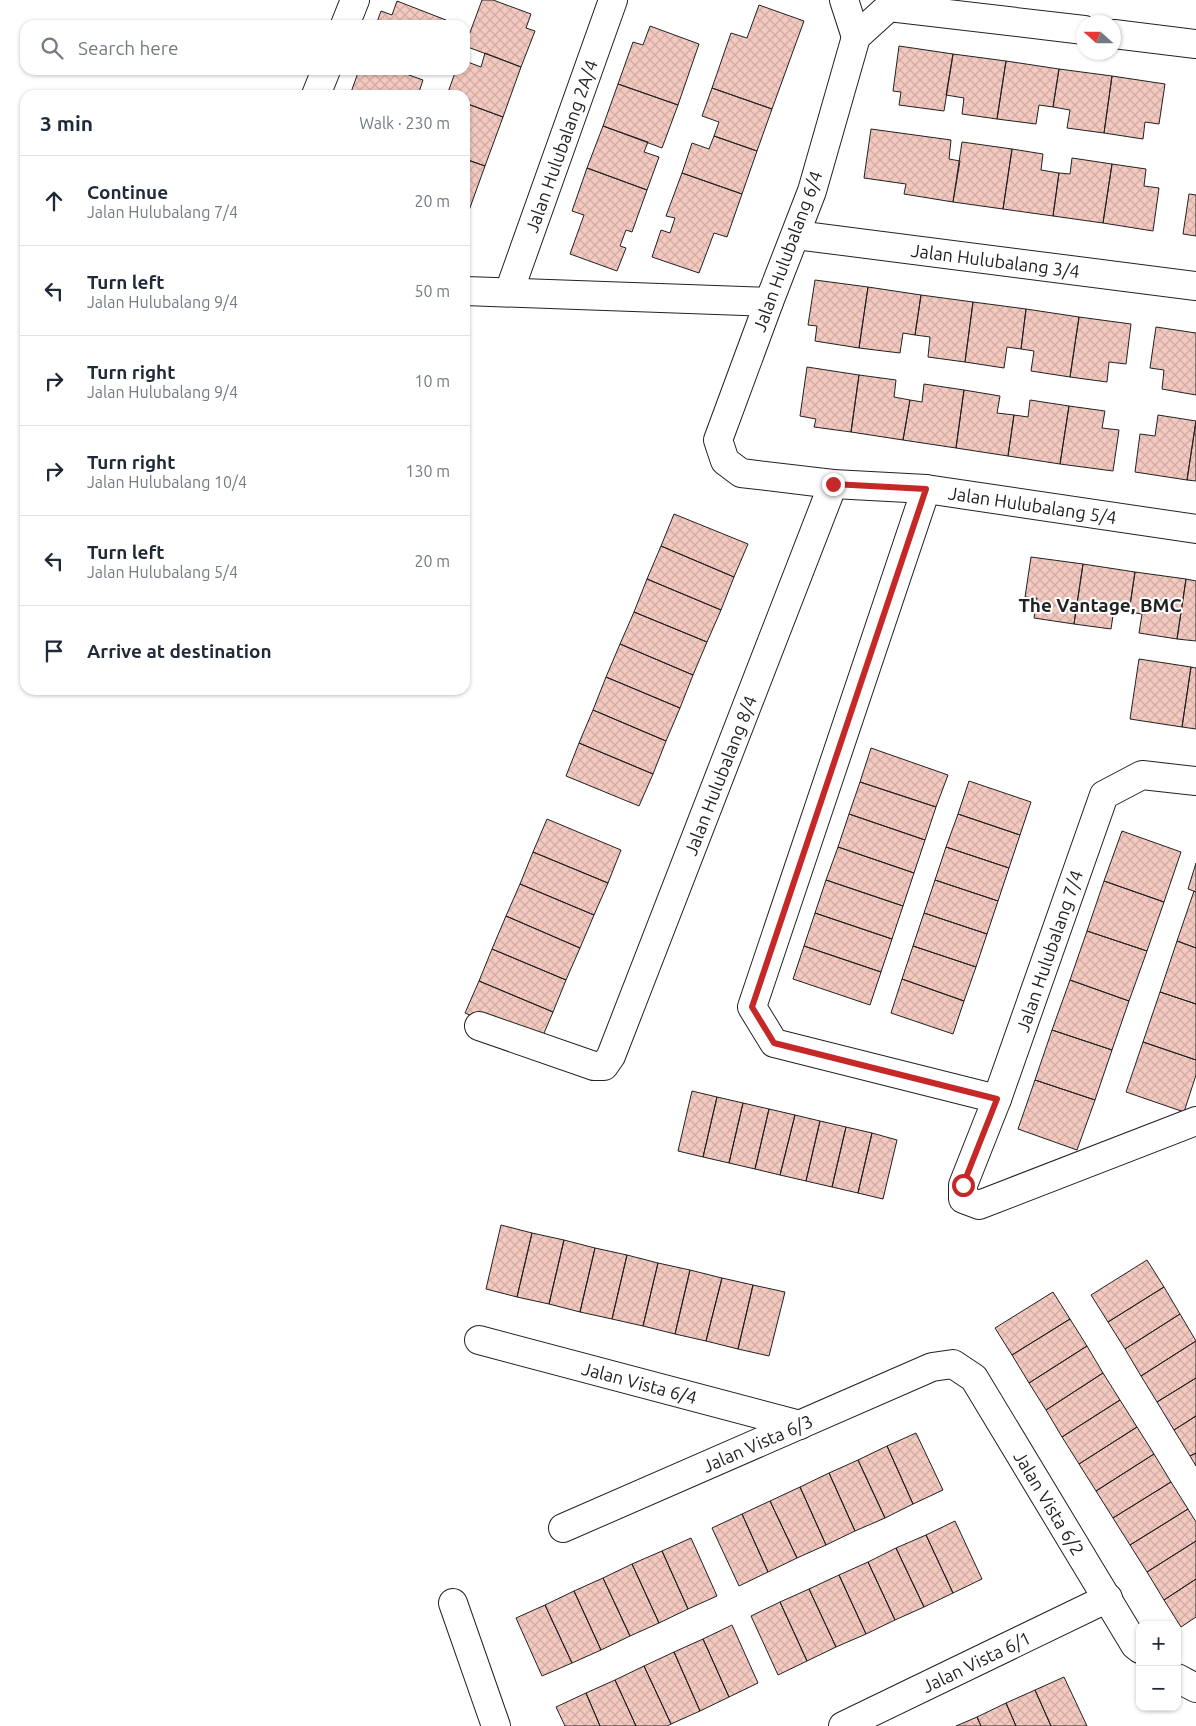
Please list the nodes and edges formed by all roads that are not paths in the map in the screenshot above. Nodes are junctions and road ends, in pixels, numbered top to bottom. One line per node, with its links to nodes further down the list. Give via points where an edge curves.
1 (355, 0): 5 (street)
2 (613, 0): 15 (street, Jalan Hulubalang 2A/4)
3 (844, 0): 8 (street)
4 (890, 4): 6 (street); 8 (street)
5 (347, 20)
6 (1076, 29)
7 (1121, 35): 9 (street)
8 (856, 37): 12 (street, Jalan Hulubalang 6/4, via 812,191)
9 (1196, 44)
10 (324, 75): 11 (street)
11 (318, 90)
12 (796, 234): 13 (street, Jalan Hulubalang 3/4); 16 (street, Jalan Hulubalang 6/4)
13 (1196, 286)
14 (470, 291): 15 (street)
15 (510, 292): 16 (street)
16 (769, 302): 17 (street, Jalan Hulubalang 6/4, via 718,440)
17 (725, 461): 18 (street, Jalan Hulubalang 5/4, via 741,473)
18 (833, 484): 19 (street, Jalan Hulubalang 5/4); 22 (street, Jalan Hulubalang 8/4, via 611,1056 604,1066 594,1066)
19 (926, 489): 20 (street, Jalan Hulubalang 5/4); 23 (street, via 752,1007 774,1043)
20 (1196, 529)
21 (1196, 781): 23 (street, Jalan Hulubalang 7/4, via 1142,775 1104,795)
22 (479, 1026)
23 (997, 1099): 24 (street, Jalan Hulubalang 7/4, via 963,1185 963,1199 979,1205)
24 (1196, 1121)
25 (479, 1340): 27 (street, Jalan Vista 6/4)
26 (953, 1364): 27 (street, Jalan Vista 6/3, via 932,1367); 29 (street, Jalan Vista 6/2, via 974,1378)
27 (800, 1425): 28 (street, Jalan Vista 6/3)
28 (563, 1528)
29 (1108, 1598): 31 (street, Jalan Vista 6/2); 35 (street, Jalan Vista 6/1)
30 (453, 1603): 34 (street)
31 (1136, 1646)
32 (1181, 1680): 33 (street)
33 (1196, 1688)
34 (496, 1726)
35 (844, 1726)

